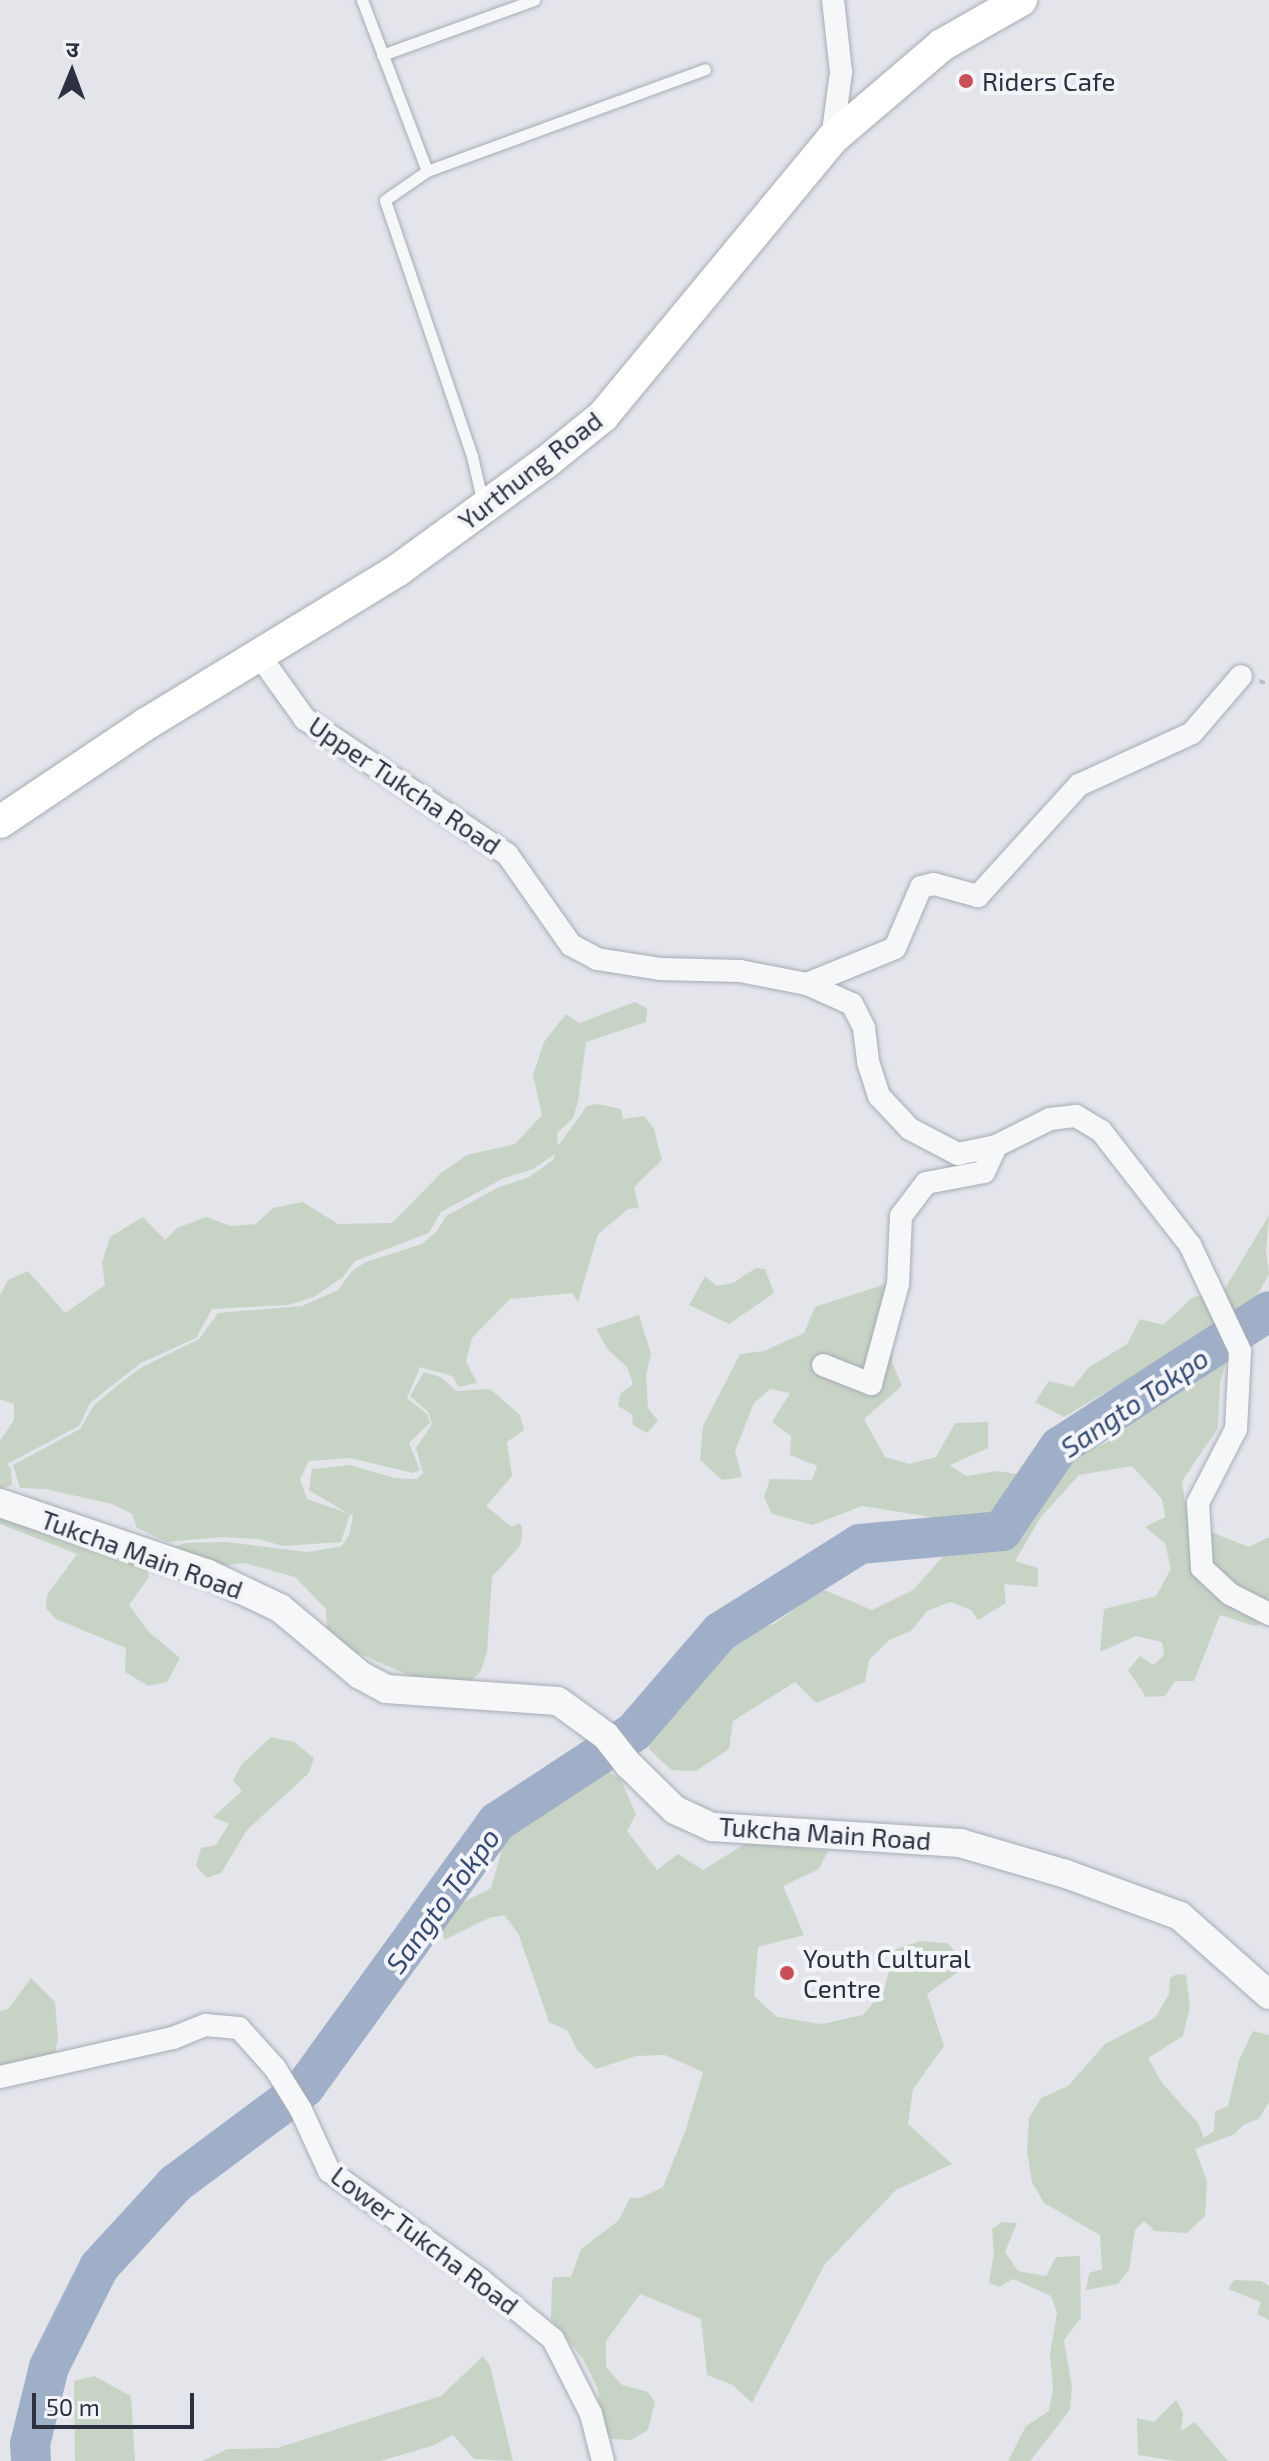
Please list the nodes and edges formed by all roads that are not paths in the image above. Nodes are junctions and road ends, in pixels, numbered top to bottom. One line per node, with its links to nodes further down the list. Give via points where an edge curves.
1 (362, 0): 5 (lane)
2 (534, 0): 5 (lane)
3 (833, 0): 7 (street, via 841,72)
4 (1021, 0): 7 (main road, Yurthung Road, via 942,45)
5 (382, 55): 8 (lane)
6 (705, 69): 8 (lane)
7 (832, 139): 9 (main road, Yurthung Road, via 603,416)
8 (427, 171): 9 (lane, via 385,200 472,456)
9 (484, 508): 10 (main road, Yurthung Road, via 398,570)
10 (259, 655): 12 (main road, Yurthung Road); 13 (street, Upper Tukcha Road, via 305,719 507,854 571,945 610,961 661,969 740,971)
11 (1241, 676): 13 (street, via 1192,733 1079,785 978,896 934,884 921,887 895,948)
12 (0, 822)
13 (807, 984): 14 (street, Upper Tukcha Road, via 852,1004 864,1028 879,1096 910,1129 958,1154)
14 (996, 1146): 15 (street, via 984,1172 926,1183 901,1216 898,1284 871,1384); 17 (street, Upper Tukcha Road, via 1050,1119 1076,1116 1101,1131 1190,1245 1240,1351 1236,1429 1198,1503 1202,1568 1230,1594)
15 (823, 1365)
16 (0, 1503): 18 (street, Tukcha Main Road, via 206,1573 280,1608 360,1675 386,1689 558,1701 606,1736 675,1810 712,1827 960,1843 1066,1874 1180,1916)
17 (1269, 1614)
18 (1269, 1995)
19 (0, 2077): 20 (street, Lower Tukcha Road, via 173,2038 205,2025 239,2028 275,2068 329,2171 553,2339 591,2414)
20 (603, 2461)

